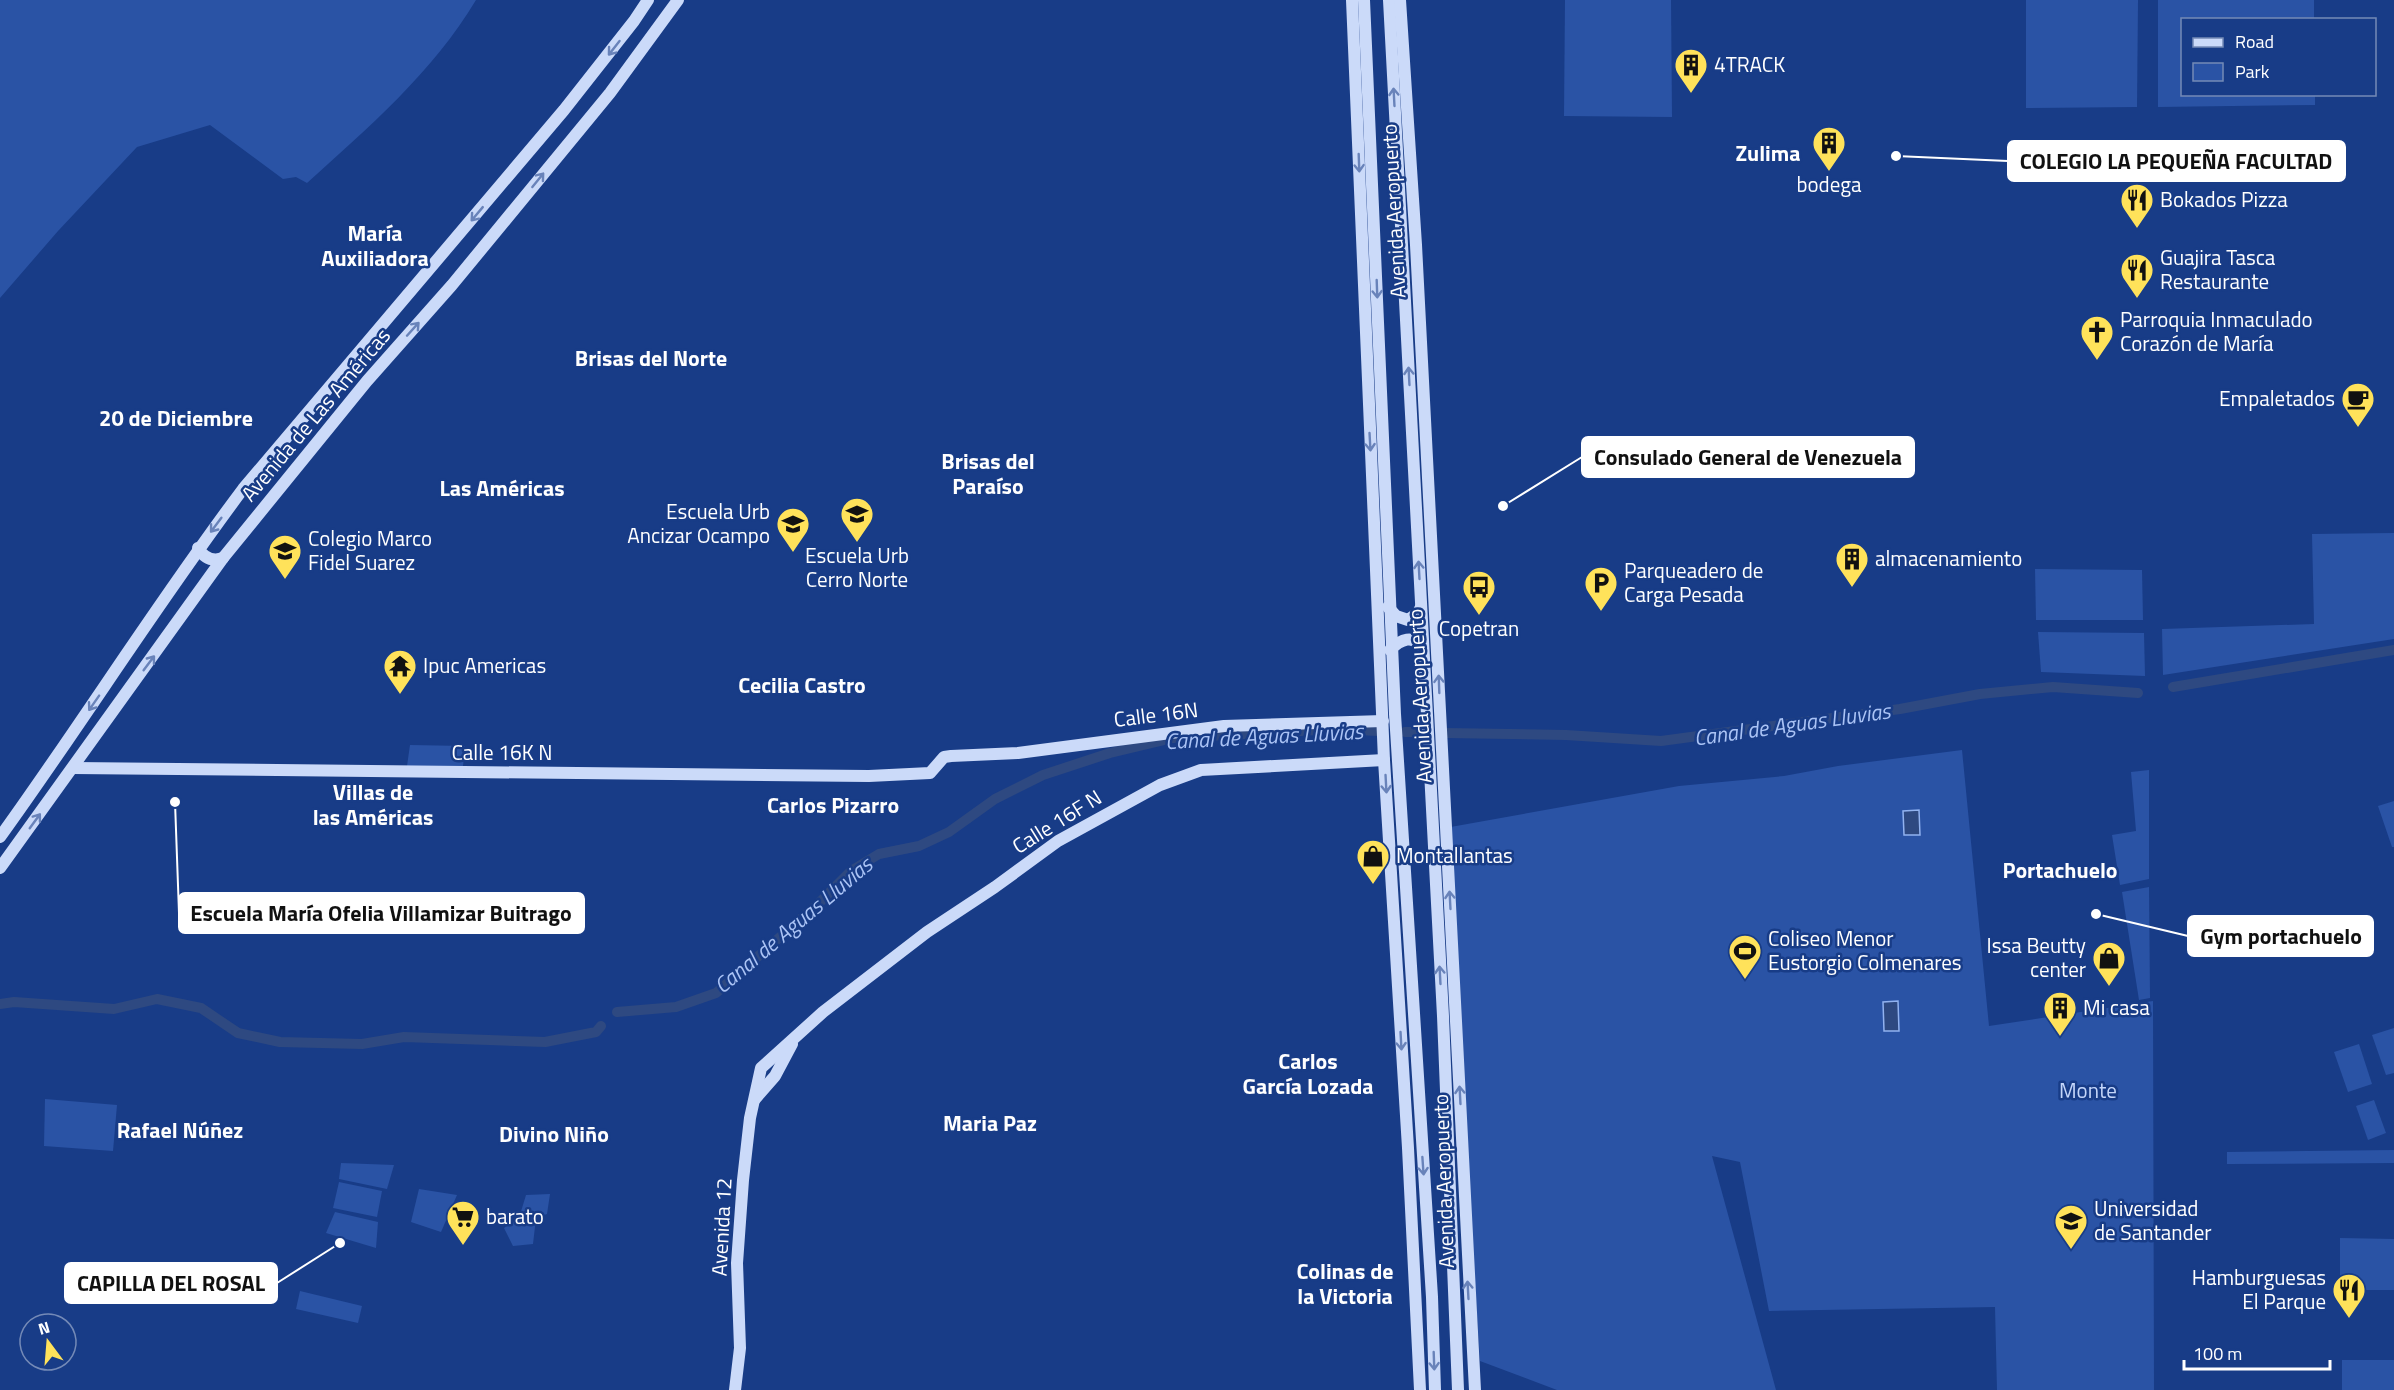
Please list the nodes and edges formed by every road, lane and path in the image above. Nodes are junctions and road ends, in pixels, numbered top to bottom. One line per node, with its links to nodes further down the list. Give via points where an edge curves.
1 (648, 0): 12 (main road, Avenida de Las Américas, one-way to 12, via 564,110 303,416)
2 (678, 0): 13 (main road, Avenida de Las Américas, one-way to 2, via 366,381 452,285 610,93)
3 (1352, 0): 7 (main road, Avenida Aeropuerto)
4 (1364, 0): 9 (main road, Avenida Aeropuerto)
5 (1389, 0): 8 (main road, Avenida Aeropuerto, one-way to 5)
6 (1400, 0): 8 (main road, Avenida Aeropuerto)
7 (1358, 135): 9 (main road); 10 (main road, Avenida Aeropuerto, one-way to 10)
8 (1403, 145): 17 (main road, Avenida Aeropuerto, one-way to 8); 27 (main road, Avenida Aeropuerto, one-way to 8)
9 (1372, 152): 11 (main road, Avenida Aeropuerto)
10 (1362, 261): 11 (main road); 16 (main road, Avenida Aeropuerto, one-way to 16)
11 (1376, 261): 18 (main road, Avenida Aeropuerto, one-way to 18)
12 (198, 548): 13 (main road, via 211,560); 14 (main road, Avenida de Las Américas)
13 (223, 558): 15 (main road, Avenida de Las Américas)
14 (174, 584): 15 (main road, via 192,580); 29 (main road, Avenida de Las Américas, one-way to 29)
15 (200, 591): 24 (main road, Avenida de Las Américas, one-way to 15)
16 (1378, 594): 18 (main road); 21 (main road, Avenida Aeropuerto)
17 (1420, 606): 18 (main road, via 1408,620); 20 (main road, Avenida Aeropuerto)
18 (1392, 612): 19 (main road, Avenida Aeropuerto)
19 (1393, 646): 20 (main road, via 1408,638); 21 (main road); 42 (main road, Avenida Aeropuerto, one-way to 42)
20 (1424, 648): 26 (main road, Avenida Aeropuerto)
21 (1381, 660): 22 (main road, Avenida Aeropuerto)
22 (1383, 721): 23 (main road, Avenida Aeropuerto); 25 (main road, Calle 16N, via 1224,726 1018,753 944,757)
23 (1384, 760): 33 (main road, Calle 16F N, via 1201,770 1160,785 1058,841 927,932 823,1012 797,1035); 41 (main road, Avenida Aeropuerto, one-way to 41)
24 (74, 768): 25 (main road, Calle 16K N, via 869,776); 30 (main road, Avenida de Las Américas, one-way to 24)
25 (933, 769)
26 (1429, 785): 27 (main road); 28 (main road, Avenida Aeropuerto)
27 (1444, 794): 28 (main road); 32 (main road, Avenida Aeropuerto, one-way to 27)
28 (1430, 807): 31 (main road, Avenida Aeropuerto, one-way to 28)
29 (0, 837)
30 (0, 868)
31 (1443, 1016): 32 (main road); 37 (main road, Avenida Aeropuerto)
32 (1457, 1030): 38 (main road, Avenida Aeropuerto, one-way to 32)
33 (776, 1062): 34 (main road, Calle 16F N); 35 (main road, Calle 16F N)
34 (760, 1071): 35 (main road, via 763,1079); 36 (main road, Avenida 12)
35 (771, 1081): 36 (main road, Calle 16F N)
36 (754, 1101): 40 (main road, Avenida 12, via 738,1251 740,1348)
37 (1455, 1324): 38 (main road); 39 (main road, Avenida Aeropuerto)
38 (1471, 1332): 39 (main road); 44 (main road, Avenida Aeropuerto)
39 (1455, 1343): 43 (main road, Avenida Aeropuerto)
40 (735, 1390)
41 (1420, 1390)
42 (1435, 1390)
43 (1458, 1390)
44 (1475, 1390)

